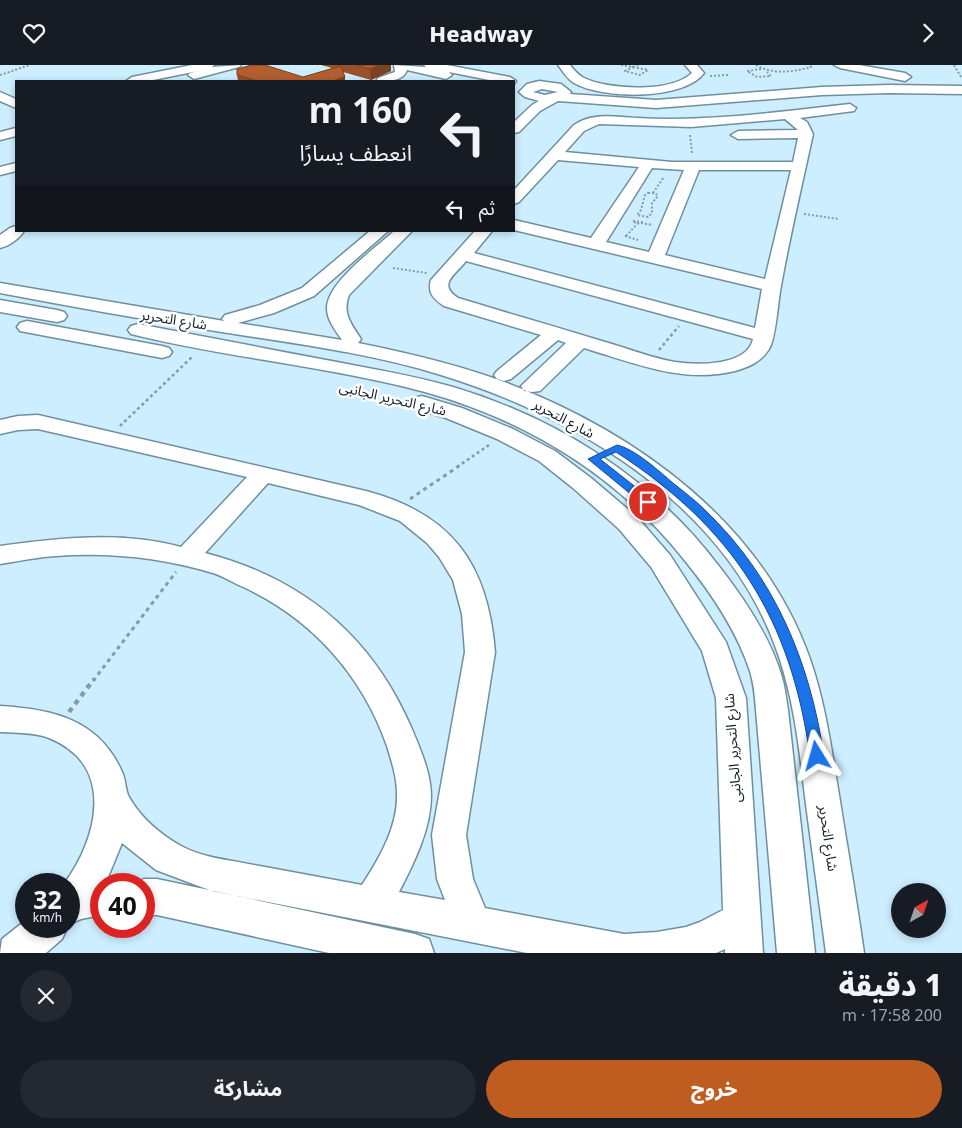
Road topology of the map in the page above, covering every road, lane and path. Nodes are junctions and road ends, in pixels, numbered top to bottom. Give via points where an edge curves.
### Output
1 (30, 65) edge
2 (430, 65) edge
3 (578, 65) edge
4 (621, 65) edge
5 (638, 65) edge
6 (756, 65) edge
7 (808, 65) edge
8 (840, 65) edge
9 (954, 65) edge
10 (565, 66) edge
11 (692, 66) edge
12 (633, 67) junction
13 (706, 67) dead end
14 (239, 68) edge
15 (761, 69) junction
16 (766, 71) junction
17 (214, 72) edge
18 (405, 73) edge
19 (488, 74) edge
20 (0, 75) edge
21 (448, 75) junction
22 (962, 79) edge
23 (141, 80) edge
24 (176, 80) edge
25 (385, 80) edge
26 (507, 80) edge
27 (515, 82) edge
28 (687, 83) junction
29 (539, 85) junction
30 (704, 85) dead end
31 (962, 88) edge
32 (557, 94) junction
33 (521, 95) edge
34 (0, 96) edge
35 (15, 104) edge
36 (850, 108) dead end
37 (787, 115) junction
38 (15, 121) edge
39 (0, 126) edge
40 (515, 128) edge
41 (578, 128) junction
42 (15, 132) edge
43 (690, 134) junction
44 (806, 135) junction
45 (0, 137) edge
46 (554, 155) junction
47 (648, 164) junction
48 (693, 166) junction
49 (799, 166) junction
50 (15, 167) edge
51 (0, 171) edge
52 (665, 177) dead end
53 (653, 193) junction
54 (515, 198) edge
55 (788, 212) junction
56 (641, 217) junction
57 (839, 219) dead end
58 (515, 225) edge
59 (9, 226) edge
60 (483, 232) edge
61 (378, 233) edge
62 (400, 234) edge
63 (626, 236) dead end
64 (0, 243) edge
65 (596, 244) junction
66 (463, 255) junction
67 (655, 258) junction
68 (393, 268) dead end
69 (443, 275) junction
70 (0, 279) edge
71 (772, 286) junction
72 (0, 288) edge
73 (293, 300) junction
74 (0, 307) edge
75 (323, 308) junction
76 (150, 311) junction
77 (688, 315) junction
78 (232, 319) junction
79 (0, 322) edge
80 (91, 330) junction
81 (554, 333) junction
82 (763, 336) junction
83 (351, 339) junction
84 (580, 341) junction
85 (410, 355) junction
86 (192, 357) junction
87 (649, 362) junction
88 (504, 375) junction
89 (368, 382) junction
90 (532, 386) junction
91 (0, 427) edge
92 (505, 434) junction
93 (108, 438) junction
94 (617, 448) junction
95 (593, 459) junction
96 (263, 474) junction
97 (703, 491) dead end
98 (397, 508) junction
99 (0, 555) edge
100 (188, 555) junction
101 (734, 608) junction
102 (693, 611) junction
103 (0, 719) edge
104 (58, 726) junction
105 (414, 793) junction
106 (454, 795) junction
107 (113, 802) junction
108 (80, 896) edge
109 (155, 898) edge
110 (372, 903) junction
111 (472, 923) junction
112 (743, 937) edge
113 (35, 938) edge
114 (349, 947) edge
115 (683, 951) edge
116 (16, 953) edge
117 (415, 953) edge
118 (796, 953) edge
119 (845, 953) edge

1 - 20 path
2 - 19 street
3 - 10 street
4 - 12 path
5 - 12 path
6 - 15 path
7 - 16 path via 811,67
8 - 22 street via 896,76
9 - 22 path
10 - 28 street via 581,82 609,88 653,90
11 - 13 street
11 - 28 street via 698,73
12 - 12 path via 625,71 640,75 648,71
14 - 17 street
15 - 16 path
15 - 16 path via 747,71 754,76 771,76
17 - 23 street
17 - 24 street
18 - 21 street
18 - 21 street
18 - 25 street
19 - 21 street
19 - 26 street
27 - 29 street
28 - 30 street
29 - 32 street
29 - 33 street via 526,89
31 - 32 street via 822,91 656,104
32 - 33 street
32 - 40 street
34 - 35 street
36 - 37 street
37 - 41 street via 707,122 598,121
37 - 44 street via 802,125
38 - 39 street
41 - 43 street
41 - 46 street
42 - 45 street
43 - 44 street
43 - 48 path
44 - 49 street
46 - 47 street
46 - 54 street
47 - 48 street
47 - 65 street
48 - 49 street
48 - 67 street
49 - 55 street
50 - 51 street
52 - 53 path
53 - 56 path via 645,195 637,215
53 - 56 path via 658,196 652,203 652,213
55 - 57 path
55 - 71 street
56 - 63 path via 638,220 642,222 637,223
58 - 65 street
59 - 64 street
60 - 66 street
61 - 62 street
61 - 73 street via 320,283
62 - 75 street
65 - 67 street
66 - 69 street
66 - 77 street
67 - 71 street
68 - 69 path
69 - 81 street via 438,287 441,295 451,302
70 - 76 street
71 - 82 street
72 - 76 street, شارع التحرير
73 - 75 street via 298,304
73 - 78 street
74 - 80 street, شارع التحرير
75 - 83 street
76 - 78 street
76 - 85 street, شارع التحرير via 298,339
77 - 82 street
77 - 87 path
78 - 83 street
79 - 80 street, شارع التحرير الجانبى
80 - 86 street, شارع التحرير الجانبى
80 - 89 street, شارع التحرير
81 - 84 street
81 - 88 street
82 - 87 street via 761,347 753,356 718,369 687,369
83 - 85 street
84 - 87 street
84 - 90 street
85 - 88 street via 459,362
85 - 94 street, شارع التحرير via 551,409
86 - 89 street, شارع التحرير الجانبى
86 - 93 path
88 - 90 street
89 - 92 street, شارع التحرير الجانبى
89 - 95 street, شارع التحرير via 446,392 493,407 563,440
90 - 97 street via 614,426
91 - 93 street via 38,422
92 - 98 path
92 - 102 street, شارع التحرير الجانبى via 546,456 628,523 661,561
93 - 96 street
94 - 95 street
94 - 119 street, شارع التحرير via 674,488 726,539 769,600 786,636 801,674 811,716
95 - 101 street, شارع التحرير via 624,481 667,520
96 - 98 street
96 - 100 street
98 - 106 street via 443,544 460,567 472,593 479,621 480,652
99 - 100 street via 77,546 134,547
100 - 104 path
100 - 105 street via 234,570 277,590 316,617 350,650 379,690 401,738
101 - 102 street
101 - 118 street, شارع التحرير via 766,672
102 - 112 street, شارع التحرير الجانبى via 716,649 731,698
103 - 104 street
104 - 107 street via 76,735 102,763 110,781
105 - 106 street
105 - 110 street via 409,829 396,866
106 - 111 street via 449,835 455,879
107 - 108 street via 109,835
107 - 110 street via 135,833 169,858 212,873
109 - 114 street
110 - 111 street
111 - 115 street via 624,953
112 - 115 street via 714,937
113 - 116 street
114 - 117 street

